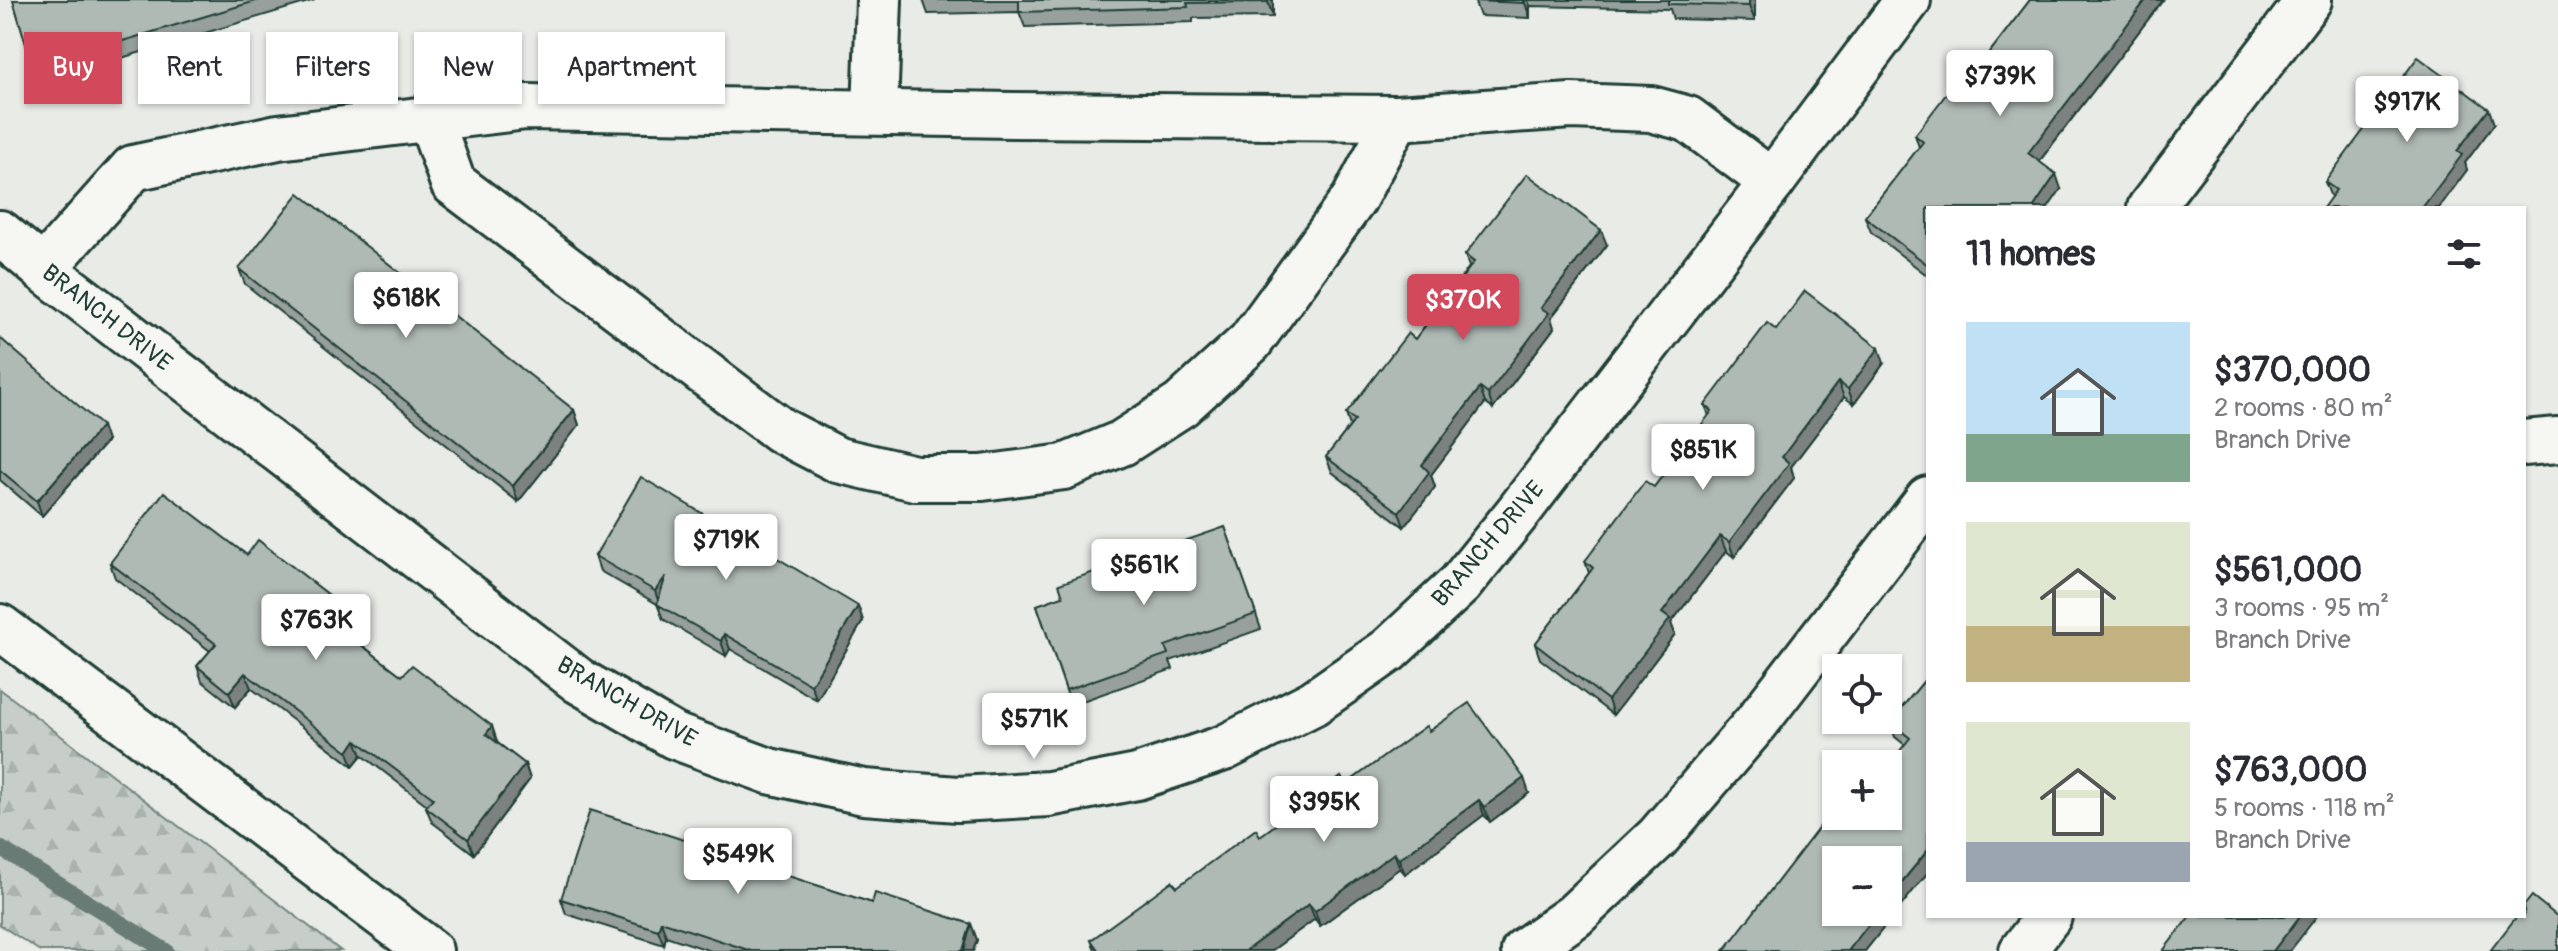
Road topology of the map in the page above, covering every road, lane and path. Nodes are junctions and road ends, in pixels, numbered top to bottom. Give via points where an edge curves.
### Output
1 (879, 0) edge
2 (1908, 0) edge
3 (2309, 0) edge
4 (875, 112) junction
5 (430, 118) junction
6 (1397, 118) junction
7 (1772, 182) junction
8 (2152, 206) edge
9 (0, 233) edge
10 (43, 269) junction
11 (2558, 440) edge
12 (2526, 443) edge
13 (1926, 502) edge
14 (0, 627) edge
15 (2047, 918) edge
16 (430, 951) edge
17 (1524, 951) edge
18 (2022, 951) edge

1 - 4 street
2 - 7 street, BRANCH DRIVE
3 - 8 street
4 - 5 street via 526,107
4 - 6 street
5 - 6 street via 453,183 780,430 838,460 915,478 982,478 1064,467 1122,443 1181,405 1250,342 1354,199
5 - 10 street via 278,137 133,168
6 - 7 street via 1571,106 1651,109 1688,119
7 - 10 street, BRANCH DRIVE via 1460,584 1389,650 1313,703 1209,753 1137,777 1049,794 958,799 864,792 769,771 674,736 567,672
9 - 10 street, BRANCH DRIVE
11 - 12 street
13 - 17 street via 1756,723 1658,837 1574,916
14 - 16 street
15 - 18 street

